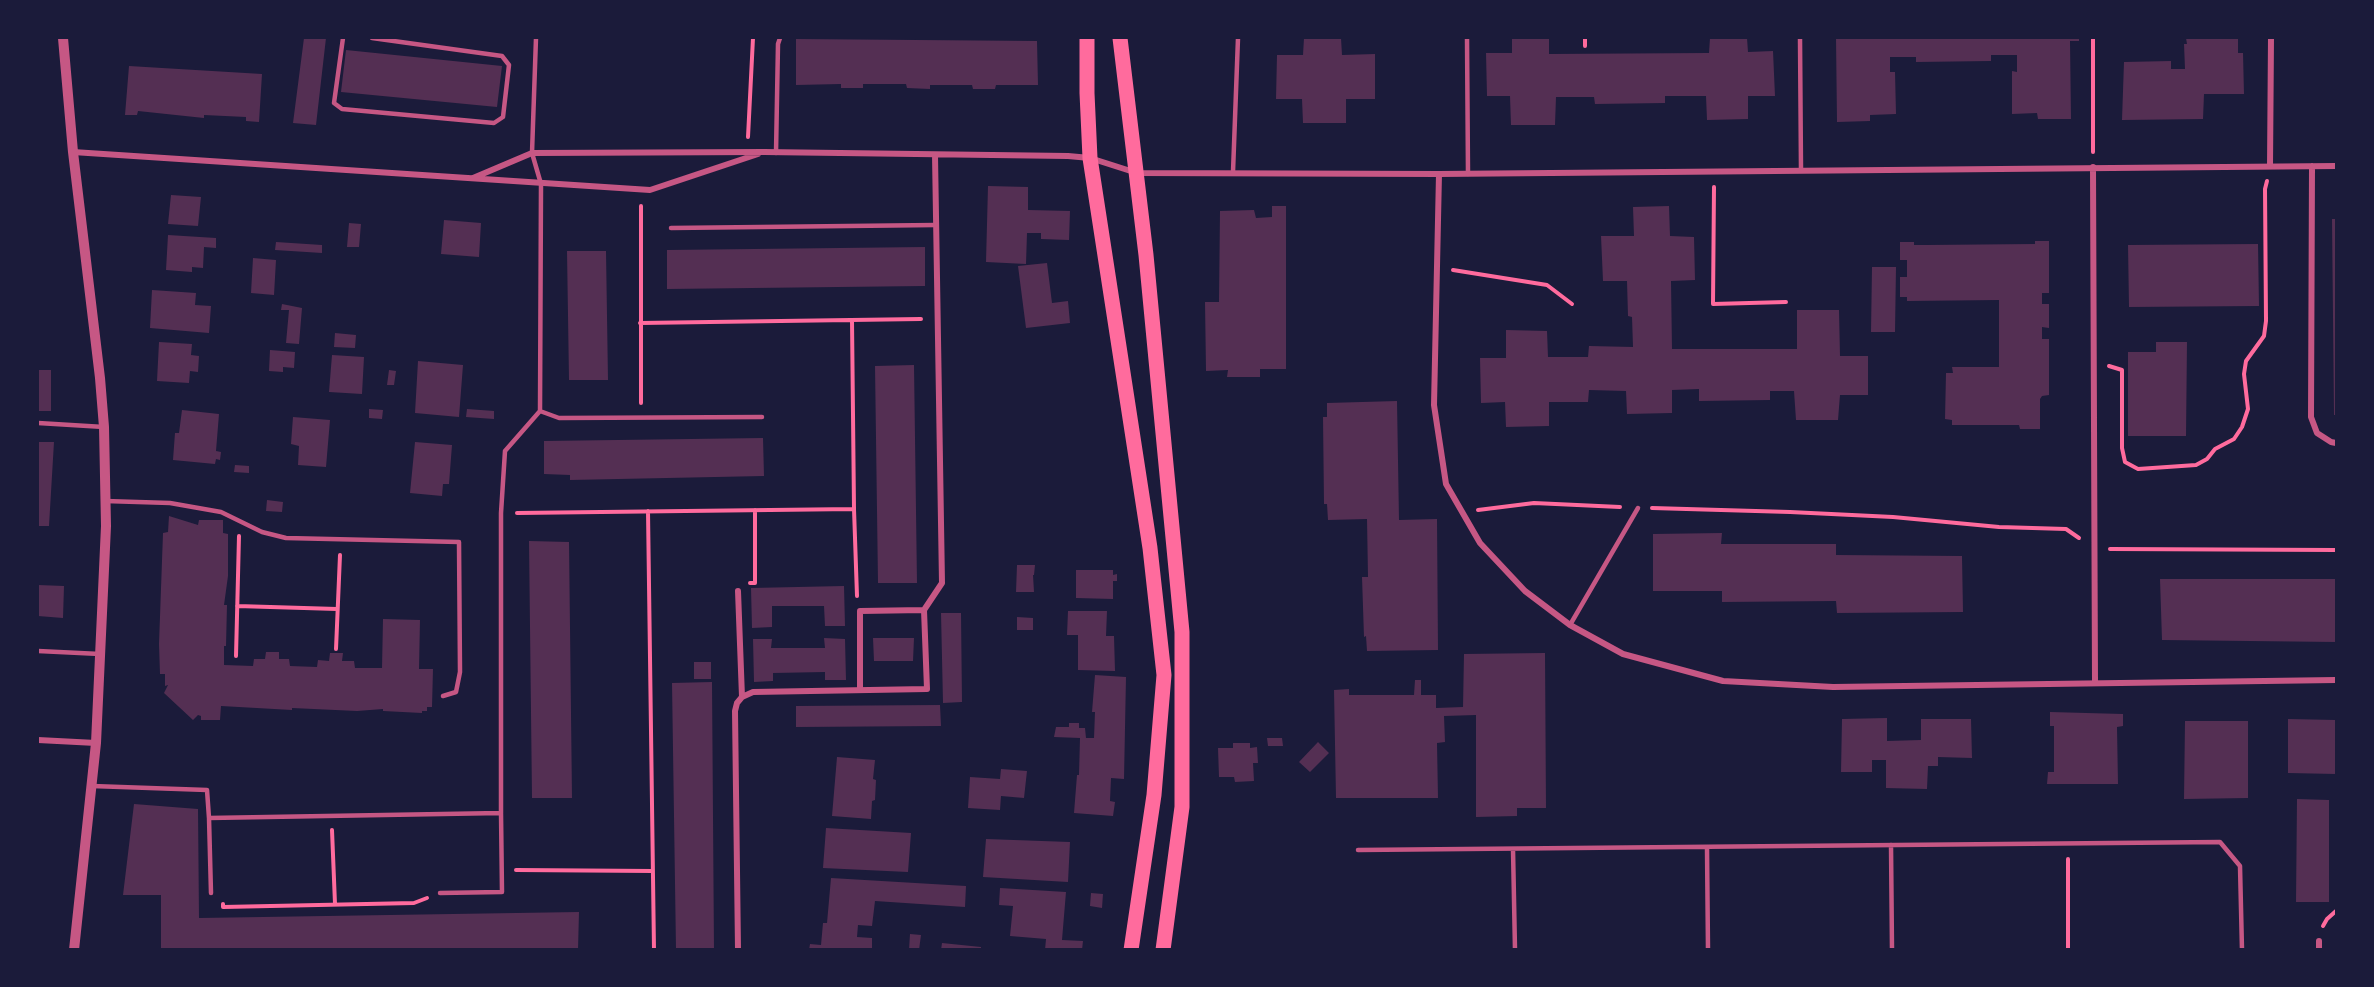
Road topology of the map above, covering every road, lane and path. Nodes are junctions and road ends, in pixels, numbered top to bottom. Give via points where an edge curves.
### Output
1 (63, 38) edge
2 (343, 38) edge
3 (372, 38) edge
4 (380, 38) edge
5 (536, 38) edge
6 (753, 38) edge
7 (780, 38) edge
8 (1087, 38) edge
9 (1120, 38) edge
10 (1238, 38) edge
11 (1467, 38) edge
12 (1585, 38) edge
13 (1800, 38) edge
14 (2093, 38) edge
15 (2271, 38) edge
16 (1585, 46) dead end
17 (73, 152) junction
18 (764, 152) junction
19 (532, 153) junction
20 (748, 153) junction
21 (776, 153) junction
22 (935, 154) junction
23 (1090, 158) junction
24 (2270, 166) junction
25 (2312, 166) junction
26 (2337, 166) edge
27 (2093, 167) junction
28 (1801, 170) junction
29 (1714, 171) junction
30 (1233, 172) junction
31 (1137, 173) junction
32 (1439, 174) junction
33 (1468, 174) junction
34 (473, 178) junction
35 (541, 184) junction
36 (641, 190) junction
37 (936, 225) junction
38 (671, 228) dead end
39 (1437, 267) junction
40 (1786, 302) dead end
41 (1572, 304) dead end
42 (938, 319) junction
43 (852, 321) junction
44 (640, 323) junction
45 (2094, 363) junction
46 (540, 411) junction
47 (641, 417) junction
48 (762, 417) dead end
49 (38, 423) edge
50 (104, 427) junction
51 (2337, 443) edge
52 (105, 501) junction
53 (1638, 508) junction
54 (854, 509) junction
55 (755, 510) junction
56 (648, 511) junction
57 (501, 513) junction
58 (1463, 513) junction
59 (239, 520) junction
60 (340, 539) junction
61 (2094, 549) junction
62 (2337, 550) edge
63 (738, 591) joint
64 (237, 606) junction
65 (338, 609) junction
66 (924, 610) junction
67 (860, 611) junction
68 (1570, 625) junction
69 (336, 649) dead end
70 (38, 651) edge
71 (100, 654) junction
72 (236, 656) dead end
73 (2337, 680) edge
74 (2095, 683) junction
75 (860, 690) junction
76 (443, 696) dead end
77 (742, 697) junction
78 (38, 740) edge
79 (96, 742) junction
80 (92, 786) junction
81 (501, 813) junction
82 (332, 816) junction
83 (209, 818) junction
84 (2068, 843) junction
85 (1891, 845) junction
86 (1707, 848) junction
87 (1513, 849) junction
88 (1358, 850) dead end
89 (501, 869) junction
90 (653, 871) junction
91 (211, 893) dead end
92 (440, 894) joint
93 (222, 897) dead end
94 (335, 904) junction
95 (2319, 941) dead end
96 (74, 950) edge
97 (654, 950) edge
98 (738, 950) edge
99 (1131, 950) edge
100 (1163, 950) edge
101 (1515, 950) edge
102 (1708, 950) edge
103 (1892, 950) edge
104 (2068, 950) edge
105 (2242, 950) edge
106 (2319, 950) edge

1 - 17 street
2 - 4 lane via 334,103 342,109 494,123 503,117 509,65 502,57
3 - 4 lane
5 - 19 lane
6 - 20 path
7 - 21 lane
8 - 23 main road
9 - 31 main road
10 - 30 lane
11 - 33 lane
12 - 16 path
13 - 28 lane
14 - 27 path
15 - 24 street
17 - 34 street
17 - 50 street
18 - 20 street
18 - 21 street
18 - 36 street
19 - 20 street
19 - 34 street
19 - 35 lane
21 - 22 street
22 - 23 street
22 - 37 street
23 - 31 street
23 - 99 main road via 1150,548 1164,675 1154,795
24 - 25 street
24 - 27 street
24 - 45 path via 2265,189 2266,321 2264,336 2246,361 2248,409 2234,439 2196,465 2138,469 2125,462 2122,370
25 - 26 street
25 - 51 street via 2311,417 2317,433
27 - 28 street
27 - 45 street
28 - 29 street
29 - 33 street
29 - 40 path via 1713,304
30 - 31 street
30 - 32 street
31 - 100 main road via 1182,632 1182,807
32 - 33 street
32 - 39 street
34 - 35 street
35 - 36 street
35 - 46 lane
36 - 44 path
37 - 38 lane
37 - 42 street
39 - 41 path via 1547,285
39 - 58 street via 1434,405 1446,484
42 - 43 path
42 - 66 street via 942,583
43 - 44 path
43 - 54 path
44 - 47 path
45 - 61 street
46 - 47 lane via 559,418
46 - 57 lane via 505,451
47 - 48 lane
49 - 50 lane
50 - 52 street
52 - 59 lane via 170,503 221,512
52 - 71 street
53 - 58 path via 1534,503
53 - 61 path via 1790,512 2066,528
53 - 68 lane
54 - 55 path
54 - 67 path
55 - 56 path
55 - 63 path via 755,583 739,584
56 - 57 path
56 - 90 path
57 - 81 lane
58 - 68 street via 1480,543 1525,591
59 - 60 lane via 286,538
59 - 64 path
60 - 65 path
60 - 76 lane via 459,542 460,672 456,692
61 - 62 path
61 - 74 street
63 - 77 street
64 - 65 path
64 - 72 path
65 - 69 path
66 - 67 street
66 - 75 street via 927,689
67 - 75 street
68 - 74 street via 1623,654 1723,681 1833,687
70 - 71 lane
71 - 79 street
73 - 74 street
75 - 77 street via 753,693
77 - 98 street via 735,711
78 - 79 street
79 - 80 street
80 - 83 lane via 207,790
80 - 96 street
81 - 82 lane
81 - 89 lane
82 - 83 lane
82 - 94 path
83 - 91 lane
84 - 85 lane
84 - 104 path
84 - 105 lane via 2220,842 2240,866
85 - 86 lane
85 - 103 lane
86 - 87 lane
86 - 102 lane
87 - 88 lane
87 - 101 lane
89 - 90 path
89 - 92 lane via 502,892
90 - 97 path
92 - 94 path via 414,903
93 - 94 path via 223,907
95 - 106 street

